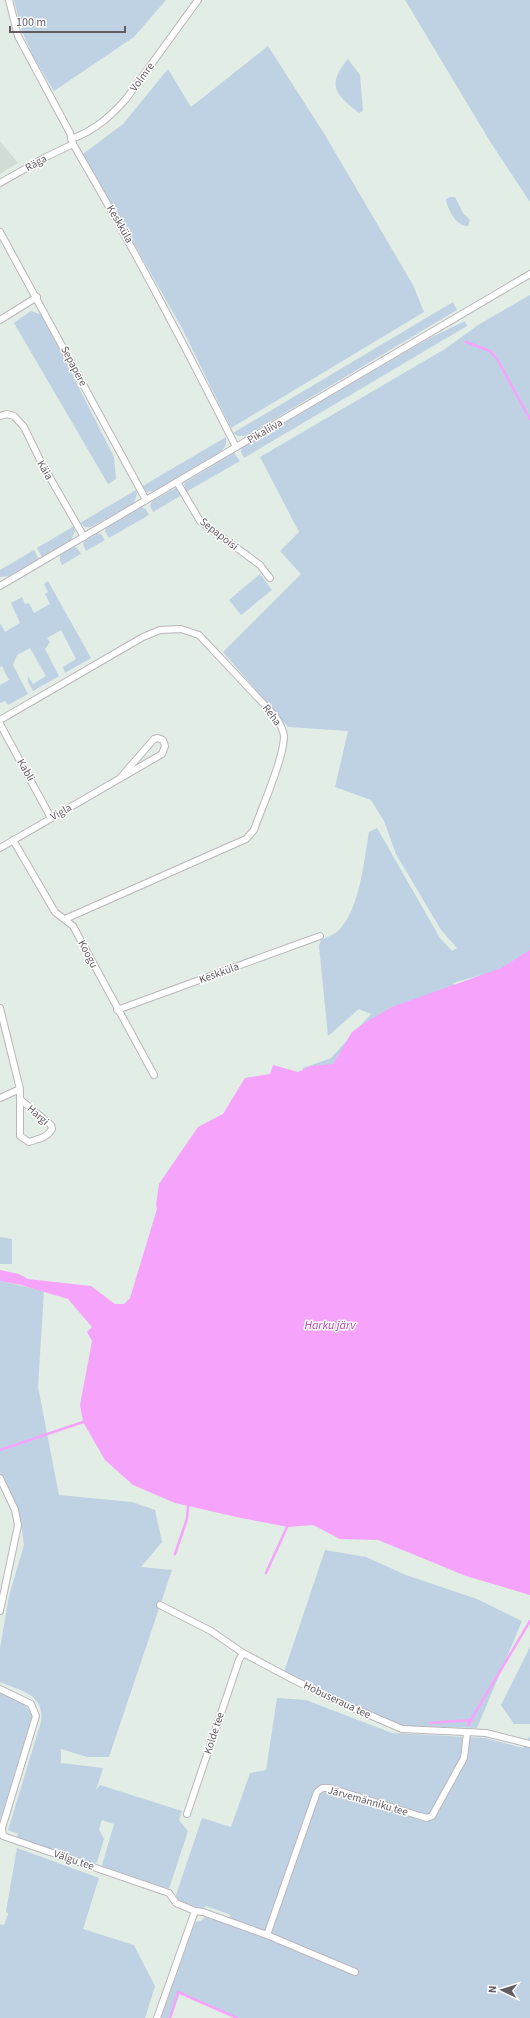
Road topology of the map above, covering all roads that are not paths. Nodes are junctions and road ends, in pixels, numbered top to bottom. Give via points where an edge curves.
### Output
1 (9, 0) edge
2 (198, 0) edge
3 (72, 142) junction
4 (0, 183) edge
5 (0, 232) edge
6 (530, 274) edge
7 (37, 297) junction
8 (0, 320) edge
9 (0, 416) edge
10 (236, 447) junction
11 (177, 482) junction
12 (146, 500) junction
13 (84, 537) junction
14 (270, 578) dead end
15 (0, 586) edge
16 (0, 720) edge
17 (0, 724) edge
18 (121, 777) junction
19 (51, 818) junction
20 (14, 840) junction
21 (0, 848) edge
22 (65, 919) junction
23 (320, 936) dead end
24 (0, 1008) edge
25 (117, 1010) junction
26 (154, 1075) dead end
27 (20, 1088) junction
28 (0, 1098) edge
29 (21, 1100) junction
30 (0, 1478) edge
31 (160, 1605) dead end
32 (0, 1610) edge
33 (243, 1653) junction
34 (0, 1689) edge
35 (467, 1733) junction
36 (530, 1744) edge
37 (187, 1814) dead end
38 (195, 1911) junction
39 (267, 1935) junction
40 (355, 1972) dead end
41 (157, 2018) edge

1 - 3 street, Keskküla via 18,36 68,129
2 - 3 street, Volmre via 126,99 98,126
3 - 4 street, Räga
3 - 10 street, Keskküla via 138,257
5 - 7 street, Sepapere
6 - 10 street, Pikaliiva
7 - 8 street
7 - 12 street, Sepapere
9 - 13 street, Käia via 14,416 24,427
10 - 11 street, Pikaliiva
11 - 12 street, Pikaliiva
11 - 14 street, Sepapoisi via 200,521 260,565
12 - 13 street, Pikaliiva
13 - 15 street, Pikaliiva
16 - 22 street, Reha via 143,637 160,630 181,629 199,635 275,716 284,735 280,756 254,830 246,839
17 - 19 street, Kabli
18 - 18 street, Vigla via 154,740 162,740 165,746 162,754
18 - 19 street, Vigla
19 - 20 street, Vigla
20 - 21 street, Vigla
20 - 22 street, Koogu via 55,912
22 - 25 street, Koogu via 73,926
23 - 25 street, Keskküla
24 - 27 street, Hargi
25 - 26 street, Koogu
27 - 28 street
27 - 29 street, Hargi
29 - 29 street, Hargi via 20,1136 29,1142 44,1138 52,1129 50,1124
30 - 32 street via 15,1510 18,1525
31 - 33 street, Hobuseraua tee via 211,1631
33 - 35 street, Hobuseraua tee via 328,1697 402,1729
33 - 37 street, Kolde tee via 238,1660
34 - 38 street, Välgu tee via 31,1704 36,1716 2,1828 3,1836 169,1893 176,1903
35 - 36 street, Hobuseraua tee via 486,1733
35 - 39 street, Järvemänniku tee via 464,1758 432,1816 427,1818 330,1788 322,1788 317,1792
38 - 39 street
38 - 41 street
39 - 40 street

